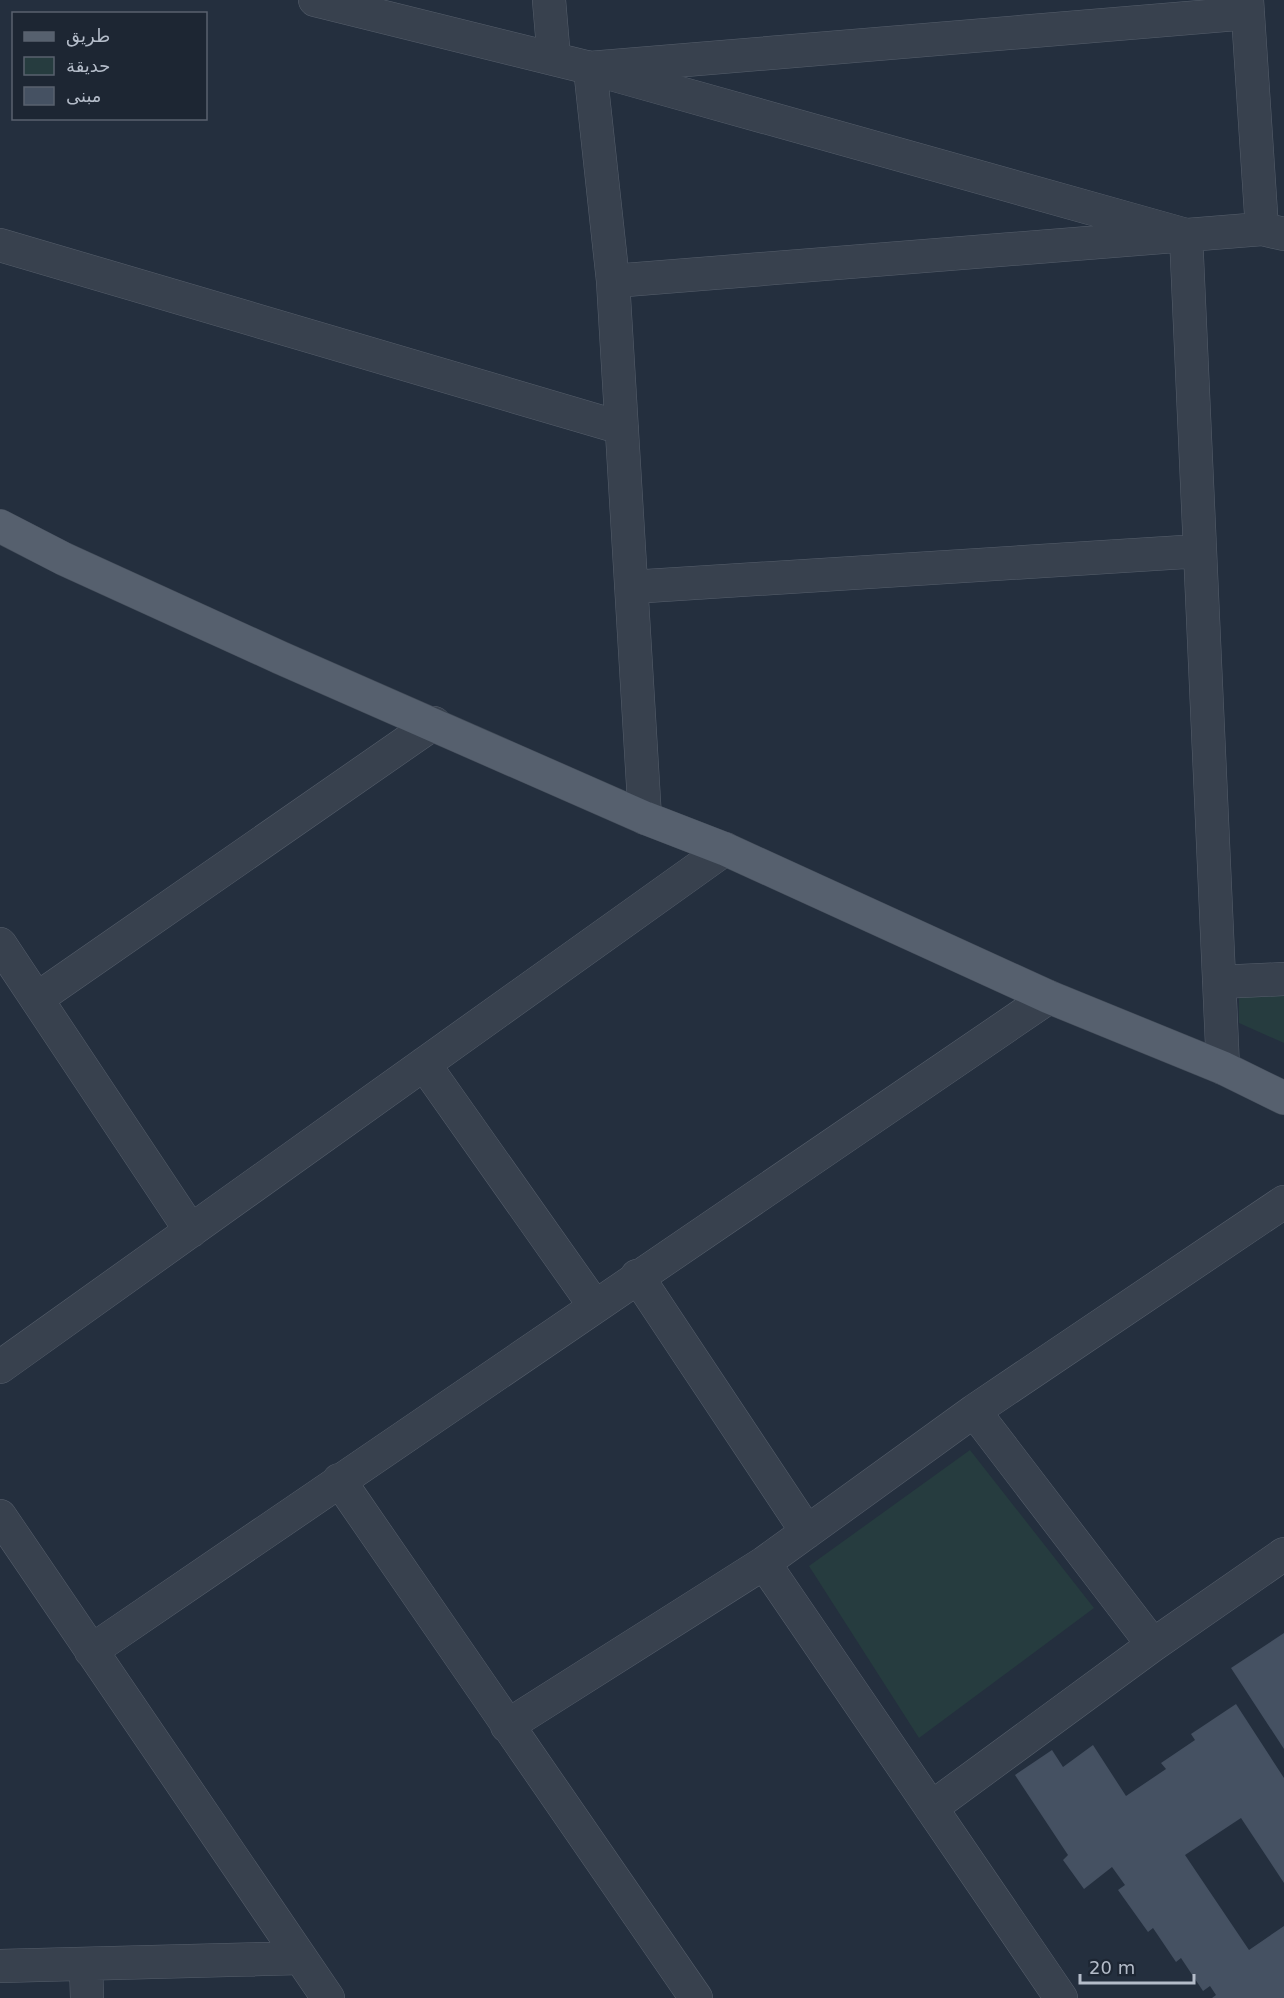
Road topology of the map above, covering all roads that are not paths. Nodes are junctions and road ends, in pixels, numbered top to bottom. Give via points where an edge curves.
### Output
1 (315, 0) edge
2 (549, 0) edge
3 (1247, 7) edge
4 (554, 59) junction
5 (590, 68) junction
6 (1273, 232) edge
7 (1186, 235) junction
8 (0, 245) edge
9 (613, 281) junction
10 (622, 428) junction
11 (0, 526) edge
12 (1200, 551) junction
13 (631, 588) junction
14 (434, 723) junction
15 (645, 818) junction
16 (725, 849) junction
17 (0, 944) edge
18 (1284, 979) edge
19 (1219, 982) junction
20 (1049, 997) junction
21 (38, 998) junction
22 (424, 1064) junction
23 (1223, 1068) junction
24 (1284, 1098) edge
25 (1284, 1202) edge
26 (191, 1231) junction
27 (638, 1276) junction
28 (594, 1305) junction
29 (0, 1367) edge
30 (974, 1411) junction
31 (339, 1480) junction
32 (0, 1516) edge
33 (807, 1532) junction
34 (1284, 1554) edge
35 (764, 1563) junction
36 (1153, 1645) junction
37 (91, 1651) junction
38 (507, 1726) junction
39 (931, 1808) junction
40 (300, 1958) junction
41 (86, 1964) junction
42 (0, 1966) edge
43 (87, 1998) edge
44 (328, 1998) edge
45 (696, 1998) edge
46 (1061, 1998) edge

1 - 4 street
2 - 4 street
3 - 5 street
3 - 6 street
4 - 5 street
5 - 7 street
5 - 9 street
6 - 7 street
7 - 9 street
7 - 12 street
8 - 10 street
9 - 10 street
10 - 13 street
11 - 14 main road via 281,658
12 - 13 street
12 - 19 street
13 - 15 street
14 - 15 main road
14 - 21 street
15 - 16 main road
16 - 20 main road
16 - 22 street
17 - 21 street
18 - 19 street
19 - 23 street
20 - 23 main road
20 - 27 street
21 - 26 street
22 - 26 street
22 - 28 street
23 - 24 main road
25 - 30 street
26 - 29 street
27 - 28 street
27 - 33 street
28 - 31 street
30 - 33 street
30 - 36 street
31 - 37 street
31 - 38 street
32 - 37 street
33 - 35 street
34 - 36 street
35 - 38 street
35 - 39 street
36 - 39 street
37 - 40 street
38 - 45 street
39 - 46 street
40 - 41 street
40 - 44 street
41 - 42 street
41 - 43 street

